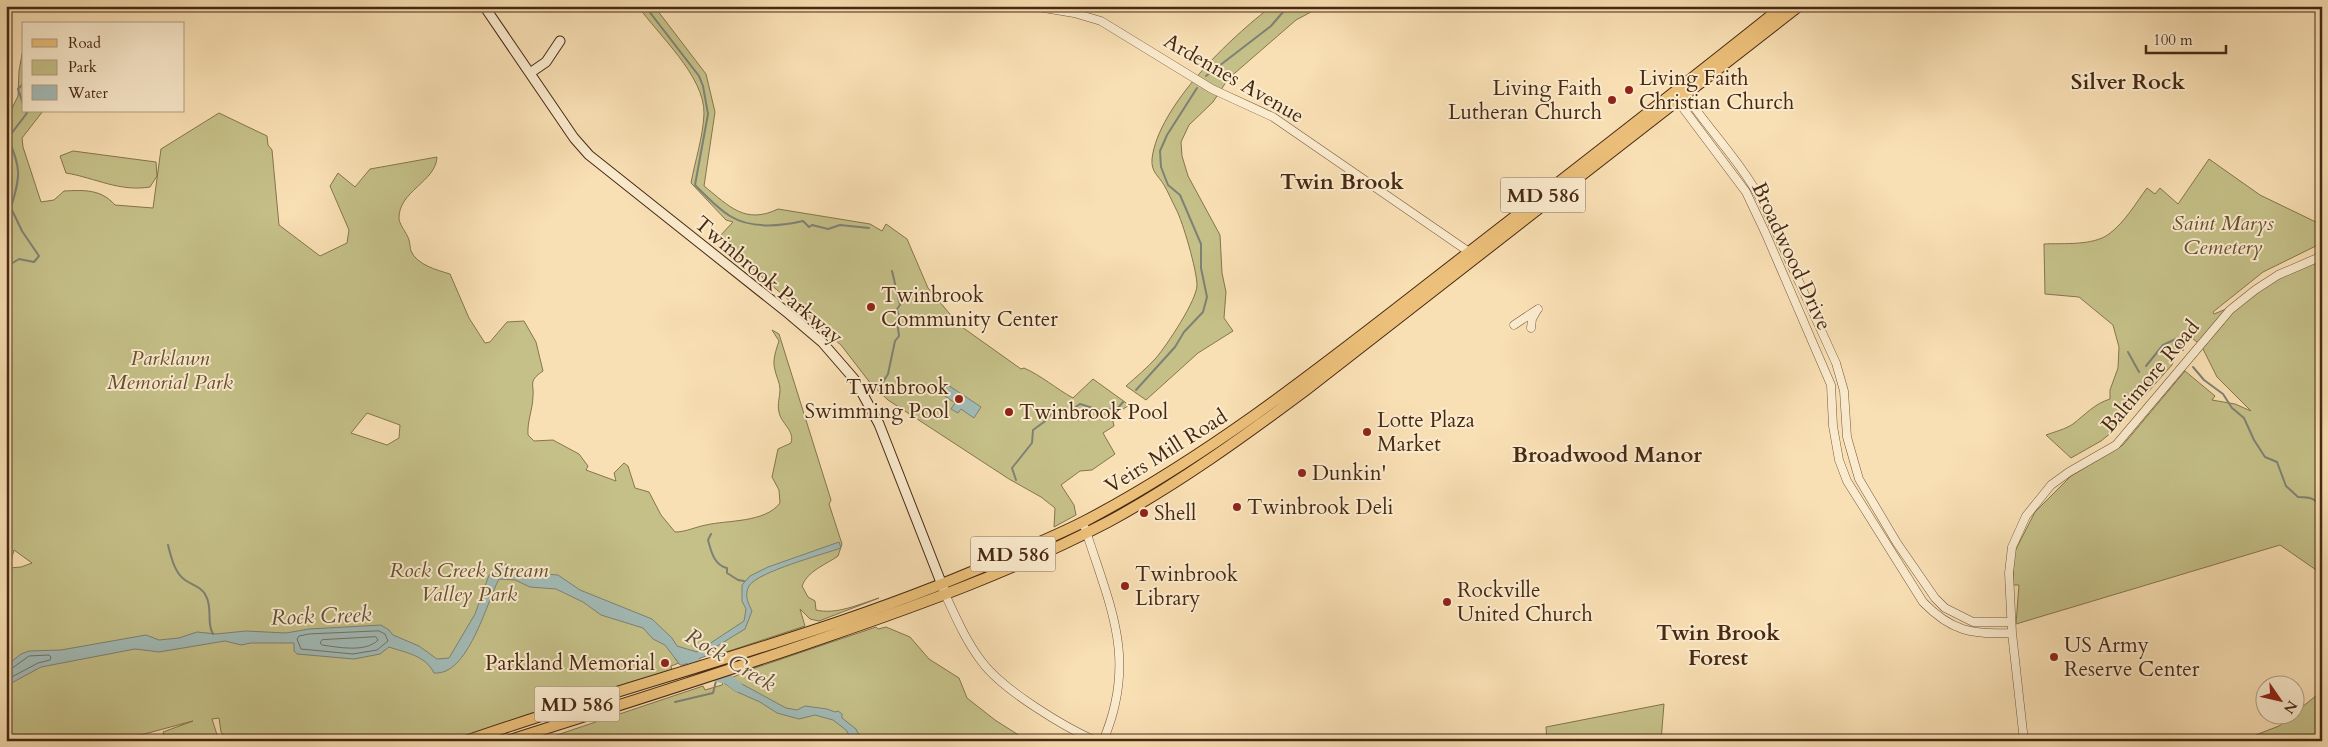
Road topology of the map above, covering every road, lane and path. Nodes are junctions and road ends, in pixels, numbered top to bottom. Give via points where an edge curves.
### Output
1 (484, 6) edge
2 (917, 6) edge
3 (1783, 6) edge
4 (1799, 6) edge
5 (560, 41) dead end
6 (558, 53) dead end
7 (532, 76) junction
8 (1680, 96) junction
9 (1472, 255) junction
10 (2322, 256) edge
11 (1514, 325) dead end
12 (1531, 328) dead end
13 (1085, 527) junction
14 (944, 590) junction
15 (2011, 622) junction
16 (2012, 633) junction
17 (466, 741) edge
18 (507, 741) edge
19 (1096, 741) edge
20 (1103, 741) edge
21 (2024, 741) edge

1 - 7 main road, Twinbrook Parkway
2 - 9 street, Ardennes Avenue via 1038,7 1100,21 1212,89 1273,117
3 - 8 main road, Veirs Mill Road / MD 586
4 - 8 main road, Veirs Mill Road / MD 586
5 - 7 main road
6 - 7 main road via 550,66
7 - 14 main road, Twinbrook Parkway via 589,155 796,320 822,342 855,380 879,424
8 - 9 main road, Veirs Mill Road / MD 586
8 - 15 street, Broadwood Drive via 1751,181 1764,205 1836,364 1844,390 1847,437 1859,479 1897,543 1945,608 1973,622
8 - 16 street, Broadwood Drive via 1746,192 1769,241 1831,385 1839,460 1851,488 1923,602 1942,621 1974,633
9 - 13 main road, Veirs Mill Road / MD 586 via 1304,386
10 - 15 street, Baltimore Road via 2278,275 2236,305 2218,322 2116,445 2069,472 2040,497 2026,516 2012,547
11 - 12 street via 1538,309
13 - 14 main road, Veirs Mill Road / MD 586 via 1056,548
13 - 20 street via 1118,635 1121,672 1116,705
14 - 17 main road, Veirs Mill Road / MD 586
14 - 18 main road, Veirs Mill Road / MD 586 via 887,616 701,680
14 - 19 street, Twinbrook Parkway via 961,630 983,664 1028,701
15 - 16 street, Baltimore Road
16 - 21 street, Baltimore Road

